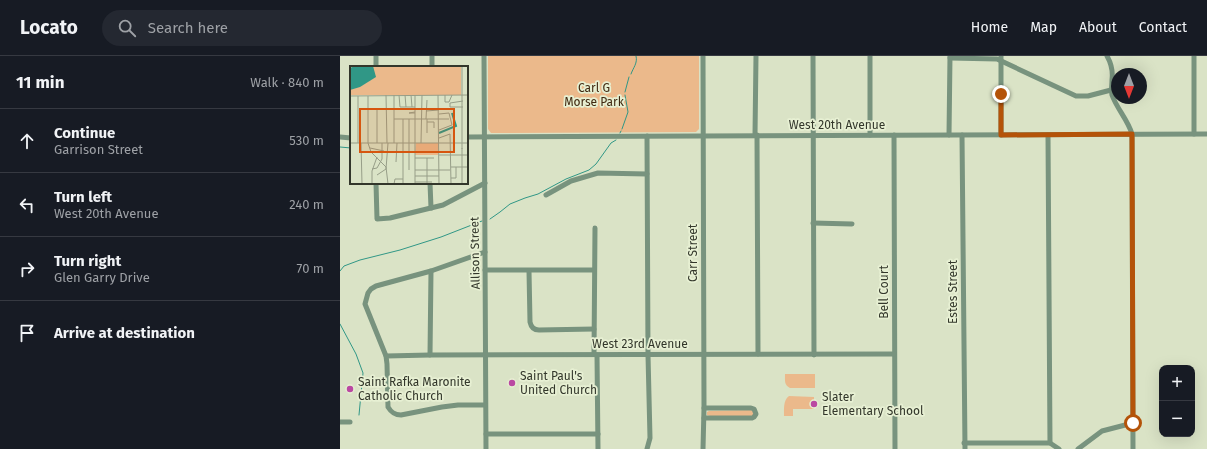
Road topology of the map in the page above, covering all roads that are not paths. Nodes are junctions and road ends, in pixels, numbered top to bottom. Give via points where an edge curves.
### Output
1 (484, 56) edge
2 (703, 56) edge
3 (756, 56) edge
4 (813, 56) edge
5 (870, 56) edge
6 (1107, 56) edge
7 (1194, 56) edge
8 (950, 57) edge
9 (1000, 58) edge
10 (1112, 68) edge
11 (1111, 90) edge
12 (1116, 104) edge
13 (1132, 134) junction
14 (1194, 134) junction
15 (1207, 134) edge
16 (813, 135) junction
17 (870, 135) junction
18 (894, 135) junction
19 (949, 135) junction
20 (962, 135) junction
21 (1001, 135) junction
22 (1048, 135) junction
23 (647, 136) junction
24 (703, 136) junction
25 (756, 136) junction
26 (340, 137) edge
27 (468, 137) edge
28 (484, 137) junction
29 (350, 138) edge
30 (647, 174) junction
31 (485, 183) junction
32 (376, 184) edge
33 (430, 184) edge
34 (546, 194) dead end
35 (431, 208) junction
36 (813, 223) junction
37 (852, 224) dead end
38 (595, 228) dead end
39 (485, 252) junction
40 (485, 270) junction
41 (594, 270) junction
42 (431, 271) junction
43 (529, 271) junction
44 (594, 329) junction
45 (704, 354) junction
46 (758, 354) junction
47 (894, 354) junction
48 (430, 355) junction
49 (486, 355) junction
50 (595, 355) junction
51 (648, 355) junction
52 (814, 355) junction
53 (386, 356) junction
54 (485, 405) junction
55 (704, 408) junction
56 (704, 418) junction
57 (340, 422) edge
58 (350, 422) dead end
59 (1133, 423) junction
60 (486, 434) junction
61 (598, 434) junction
62 (964, 443) junction
63 (1050, 443) junction
64 (486, 449) edge
65 (598, 449) edge
66 (647, 449) edge
67 (703, 449) edge
68 (895, 449) edge
69 (965, 449) edge
70 (1059, 449) edge
71 (1078, 449) edge
72 (1133, 449) edge

1 - 28 street, Allison Street
2 - 24 street, Carr Street
3 - 25 street
4 - 16 street
5 - 17 street
6 - 10 street
7 - 14 street
8 - 9 street
8 - 19 street
9 - 11 street via 1076,96 1088,96
9 - 21 street
12 - 13 street
13 - 14 street, West 20th Avenue
13 - 22 street, West 20th Avenue
13 - 59 street
14 - 15 street, West 20th Avenue
16 - 17 street, West 20th Avenue
16 - 25 street, West 20th Avenue
16 - 36 street
17 - 18 street, West 20th Avenue
18 - 19 street, West 20th Avenue
18 - 47 street, Bell Court
19 - 20 street, West 20th Avenue
20 - 21 street, West 20th Avenue
20 - 62 street, Estes Street
21 - 22 street, West 20th Avenue
22 - 63 street
23 - 24 street, West 20th Avenue
23 - 28 street, West 20th Avenue
23 - 30 street
24 - 25 street, West 20th Avenue
24 - 45 street, Carr Street
25 - 46 street
26 - 29 street
27 - 28 street, West 20th Avenue
28 - 31 street, Allison Street
30 - 34 street via 598,173 571,181
30 - 51 street
31 - 35 street via 443,205
31 - 39 street, Allison Street
32 - 35 street via 377,219
33 - 35 street
36 - 37 street
36 - 52 street
38 - 41 street
39 - 40 street, Allison Street
39 - 42 street
40 - 43 street
40 - 49 street, Allison Street
41 - 43 street
41 - 44 street
42 - 48 street
42 - 53 street via 376,286 366,296 365,304
43 - 44 street via 531,326 536,330
44 - 50 street
45 - 46 street, West 23rd Avenue
45 - 51 street, West 23rd Avenue
45 - 55 street, Carr Street
46 - 52 street, West 23rd Avenue
47 - 52 street, West 23rd Avenue
47 - 68 street, Bell Court
48 - 49 street, West 23rd Avenue
48 - 53 street, West 23rd Avenue
49 - 50 street, West 23rd Avenue
49 - 54 street, Allison Street
50 - 51 street, West 23rd Avenue
50 - 61 street
51 - 66 street via 650,438
53 - 54 street via 388,407 396,415 458,405
54 - 60 street, Allison Street
55 - 56 street, Carr Street
55 - 56 street via 751,408 756,414 752,418
56 - 67 street, Carr Street
57 - 58 street
59 - 71 street via 1102,431
59 - 72 street
60 - 61 street
60 - 64 street, Allison Street
61 - 65 street
62 - 63 street
62 - 69 street, Estes Street
63 - 70 street

